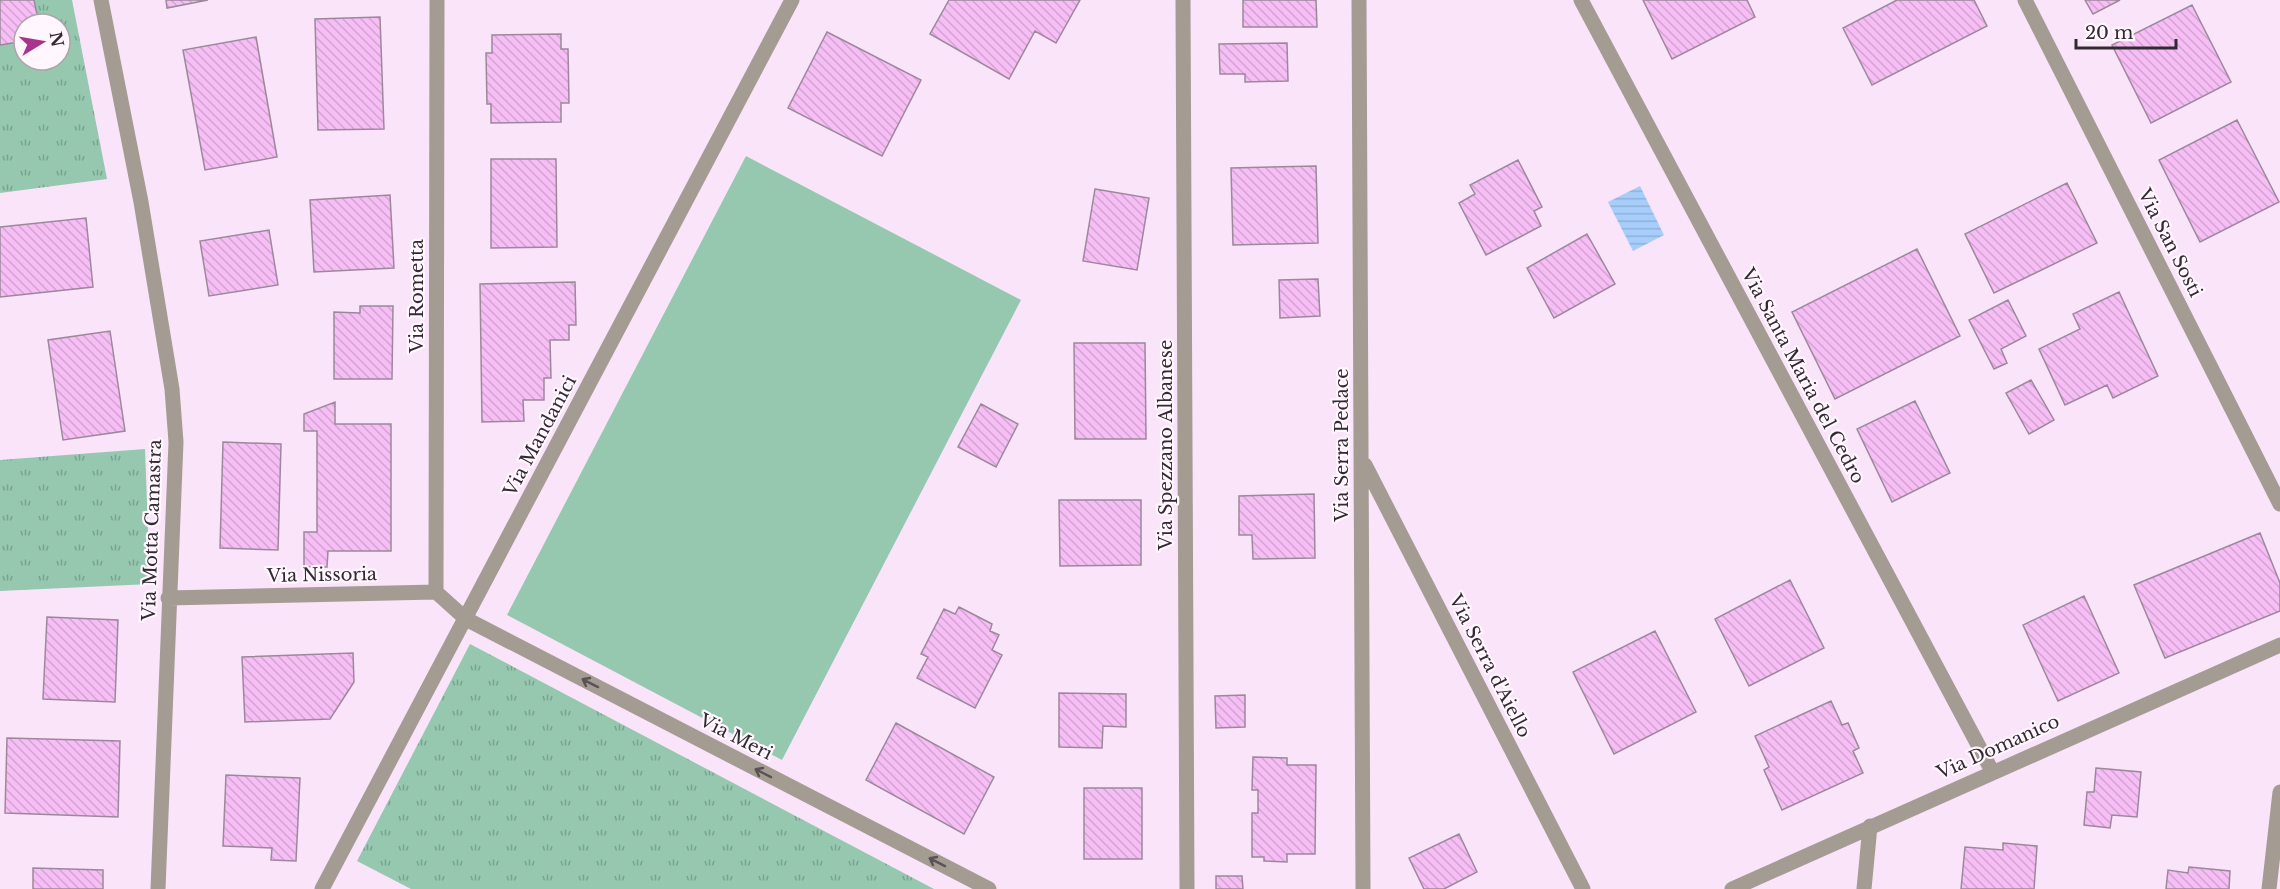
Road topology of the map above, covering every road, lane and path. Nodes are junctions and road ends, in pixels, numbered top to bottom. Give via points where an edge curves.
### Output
1 (101, 0) edge
2 (437, 0) edge
3 (792, 0) edge
4 (1183, 0) edge
5 (1359, 0) edge
6 (1581, 0) edge
7 (2025, 0) edge
8 (1362, 460) junction
9 (2280, 504) edge
10 (436, 592) junction
11 (168, 598) junction
12 (466, 619) junction
13 (2280, 645) edge
14 (1992, 771) junction
15 (2280, 792) edge
16 (1870, 826) junction
17 (158, 889) edge
18 (322, 889) edge
19 (989, 889) edge
20 (1187, 889) edge
21 (1363, 889) edge
22 (1583, 889) edge
23 (1732, 889) edge
24 (1864, 889) edge
25 (2269, 889) edge

1 - 11 street, Via Motta Camastra via 141,202 174,403 177,464
2 - 10 street, Via Rometta
3 - 12 street, Via Mandanici
4 - 20 street, Via Spezzano Albanese
5 - 8 street, Via Serra Pedace
6 - 14 street, Via Santa Maria del Cedro
7 - 9 street, Via San Sosti
8 - 21 street, Via Serra Pedace
8 - 22 street, Via Serra d'Aiello
10 - 11 street, Via Nissoria
10 - 12 street
11 - 17 street, Via Motta Camastra
12 - 18 street, Via Mandanici
19 -> 12 street, Via Meri
13 - 14 street, Via Domanico
14 - 16 street, Via Domanico
15 - 25 street
16 - 23 street, Via Domanico
16 - 24 street

